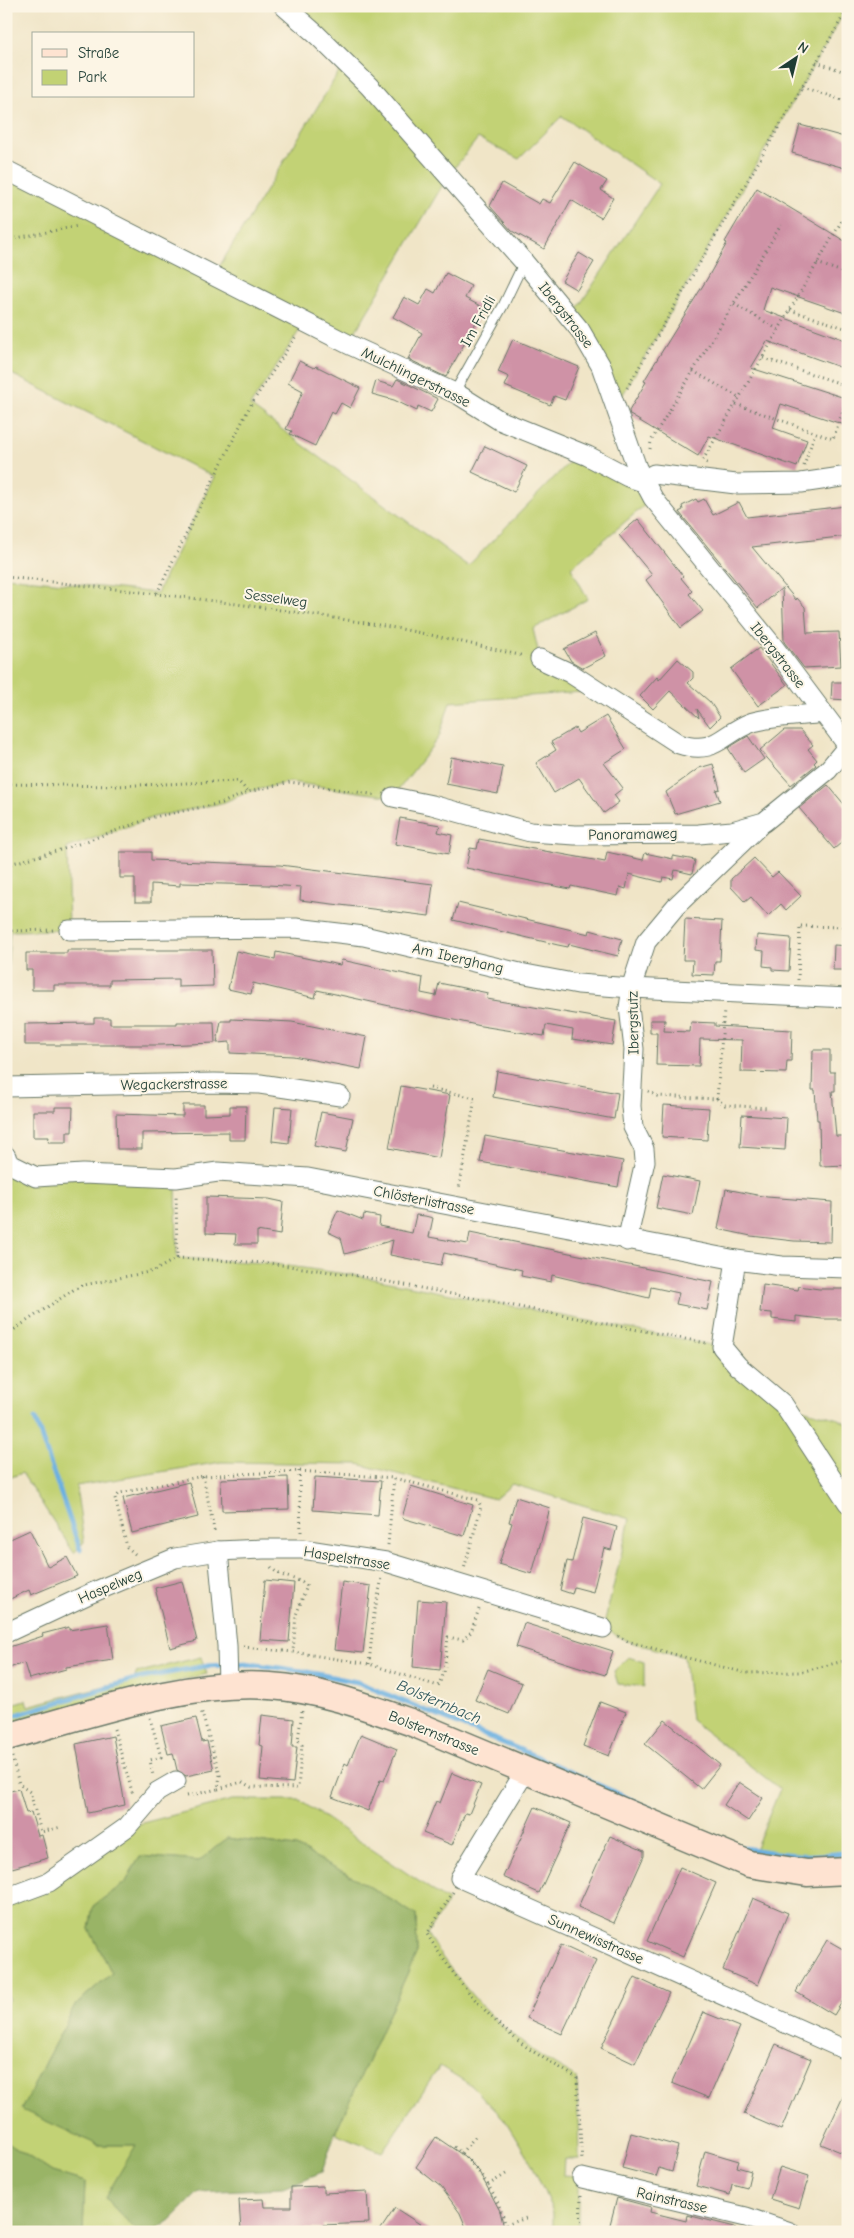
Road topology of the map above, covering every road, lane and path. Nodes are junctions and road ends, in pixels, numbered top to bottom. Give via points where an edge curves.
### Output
1 (284, 6) edge
2 (848, 8) edge
3 (816, 62) junction
4 (848, 72) edge
5 (802, 87) junction
6 (848, 102) edge
7 (6, 170) edge
8 (99, 217) junction
9 (848, 219) edge
10 (781, 225) dead end
11 (6, 240) edge
12 (524, 262) junction
13 (817, 263) junction
14 (848, 274) edge
15 (734, 304) junction
16 (790, 310) junction
17 (305, 322) junction
18 (779, 330) junction
19 (848, 330) edge
20 (763, 358) junction
21 (693, 371) junction
22 (848, 386) edge
23 (454, 393) junction
24 (848, 396) edge
25 (740, 398) junction
26 (736, 404) junction
27 (616, 408) junction
28 (815, 433) junction
29 (640, 475) junction
30 (848, 476) edge
31 (710, 481) junction
32 (802, 483) junction
33 (6, 577) edge
34 (157, 593) junction
35 (540, 659) joint
36 (848, 663) edge
37 (846, 676) dead end
38 (822, 713) junction
39 (847, 747) edge
40 (6, 784) edge
41 (248, 792) junction
42 (393, 797) joint
43 (764, 822) junction
44 (6, 865) edge
45 (848, 926) edge
46 (8, 930) edge
47 (69, 930) joint
48 (632, 988) junction
49 (6, 989) edge
50 (725, 992) junction
51 (797, 996) junction
52 (848, 998) edge
53 (632, 1082) junction
54 (6, 1088) edge
55 (430, 1088) dead end
56 (340, 1096) dead end
57 (718, 1099) junction
58 (768, 1108) dead end
59 (6, 1156) edge
60 (176, 1178) junction
61 (455, 1206) junction
62 (627, 1240) junction
63 (176, 1258) junction
64 (736, 1260) junction
65 (848, 1268) edge
66 (6, 1335) edge
67 (722, 1347) junction
68 (299, 1471) junction
69 (203, 1476) junction
70 (394, 1478) junction
71 (848, 1503) edge
72 (263, 1549) junction
73 (302, 1549) junction
74 (218, 1551) junction
75 (143, 1553) dead end
76 (386, 1562) junction
77 (460, 1585) junction
78 (485, 1593) junction
79 (603, 1628) joint
80 (6, 1633) edge
81 (292, 1652) junction
82 (848, 1660) edge
83 (228, 1664) junction
84 (369, 1664) junction
85 (195, 1690) junction
86 (304, 1691) junction
87 (145, 1700) junction
88 (109, 1708) junction
89 (6, 1737) edge
90 (526, 1770) junction
91 (176, 1781) dead end
92 (218, 1789) junction
93 (157, 1792) junction
94 (138, 1814) junction
95 (61, 1827) dead end
96 (848, 1871) edge
97 (460, 1878) junction
98 (6, 1898) edge
99 (848, 2051) edge
100 (475, 2137) dead end
101 (454, 2147) dead end
102 (461, 2153) junction
103 (582, 2156) dead end
104 (506, 2174) dead end
105 (488, 2185) junction
106 (582, 2185) joint
107 (526, 2218) dead end
108 (506, 2225) junction
109 (507, 2232) edge
110 (580, 2232) edge
111 (790, 2232) edge

1 - 12 street, Ibergstrasse via 363,80
2 - 3 path
3 - 4 path
3 - 5 path
5 - 6 path
5 - 27 path
7 - 8 street, Mulchlingerstrasse
8 - 11 path via 67,229
8 - 17 street, Mulchlingerstrasse
9 - 13 path via 844,217
10 - 15 path
12 - 23 lane, Im Fridli via 504,306
12 - 27 street, Ibergstrasse via 586,338 601,366
13 - 14 path
13 - 16 path
15 - 18 path
15 - 21 path
16 - 18 path
16 - 19 path
17 - 23 street, Mulchlingerstrasse
17 - 34 path via 250,406
18 - 20 path
20 - 22 path
20 - 25 path
21 - 25 path
21 - 29 path via 651,441 648,461
23 - 29 street, Mulchlingerstrasse via 499,420 588,456 623,475
24 - 28 path via 833,439
25 - 26 path
26 - 28 path
26 - 31 path via 703,460 710,464
27 - 29 street, Ibergstrasse
28 - 32 path via 801,475
29 - 31 street
29 - 38 street, Ibergstrasse via 666,516 773,646
30 - 32 street
31 - 32 street
33 - 34 path, Sesselweg
34 - 35 path, Sesselweg via 374,624
35 - 38 street via 570,673 679,744 694,749 708,748 755,721
36 - 37 path
38 - 39 street, Ibergstrasse
39 - 43 street, Panoramaweg via 828,770
40 - 41 path via 114,786 238,780
41 - 42 path via 290,782
41 - 44 path via 222,803 154,817 67,848
42 - 43 street, Panoramaweg via 530,832 575,835 724,832
43 - 48 street, Ibergstutz via 676,906 646,942
45 - 51 path via 800,926
46 - 47 path
46 - 49 path
47 - 48 street, Am Iberghang via 296,928 364,936 578,984
48 - 50 street, Am Iberghang
48 - 53 street, Ibergstutz via 629,1007 634,1049
50 - 51 street, Am Iberghang
50 - 57 path
51 - 52 street, Am Iberghang
53 - 57 path via 657,1096
53 - 62 street, Ibergstutz via 633,1127 644,1149 645,1161
54 - 56 street, Wegackerstrasse via 214,1082 260,1084
55 - 61 path via 475,1098
57 - 58 path via 725,1105
59 - 60 street, Chlösterlistrasse via 8,1163 36,1177 83,1174
60 - 61 street, Chlösterlistrasse via 218,1172 308,1178
60 - 63 path
61 - 62 street, Chlösterlistrasse
62 - 64 street, Chlösterlistrasse
63 - 66 path via 154,1271 79,1286
63 - 67 path via 267,1263 353,1275
64 - 65 street, Chlösterlistrasse via 782,1266
64 - 67 street
67 - 71 street via 738,1366 783,1404
68 - 69 path
68 - 70 path
68 - 73 path
69 - 74 path
69 - 75 path via 120,1493 115,1498 127,1547 133,1555
70 - 76 path
70 - 77 path via 478,1500 481,1507
72 - 73 street, Haspelstrasse
72 - 74 street, Haspelstrasse
72 - 81 path via 266,1560 278,1574 299,1580 306,1586 296,1615
73 - 76 street, Haspelstrasse
74 - 80 street, Haspelweg via 175,1558
74 - 83 street
76 - 77 street, Haspelstrasse
76 - 84 path via 374,1614
77 - 78 street, Haspelstrasse
78 - 79 street, Haspelstrasse
78 - 84 path via 471,1632 463,1640 448,1637 444,1673 438,1686
79 - 82 path via 627,1641 746,1672 800,1672
81 - 83 path
81 - 84 path
83 - 85 street, Bolsternstrasse
83 - 86 street, Bolsternstrasse via 270,1686
85 - 87 street, Bolsternstrasse
85 - 92 path via 220,1775
86 - 90 street, Bolsternstrasse via 355,1702
86 - 92 path via 298,1740 302,1745 298,1788 251,1787 242,1782
87 - 88 street, Bolsternstrasse
87 - 93 path via 160,1757 150,1760
88 - 89 street, Bolsternstrasse
88 - 94 path
89 - 95 path via 19,1784 30,1792 41,1832
90 - 96 street, Bolsternstrasse via 749,1864 807,1873
90 - 97 street
91 - 93 street
92 - 93 path via 192,1793 180,1800
93 - 94 street
94 - 98 street via 127,1827 49,1882
97 - 99 street, Sunnewisstrasse
97 - 103 path via 427,1934 443,1960 491,2016 527,2048 577,2078
100 - 102 path
101 - 102 path
102 - 105 path
104 - 105 path
105 - 108 path
106 - 110 path
106 - 111 street, Rainstrasse via 746,2217
107 - 108 path
108 - 109 path

